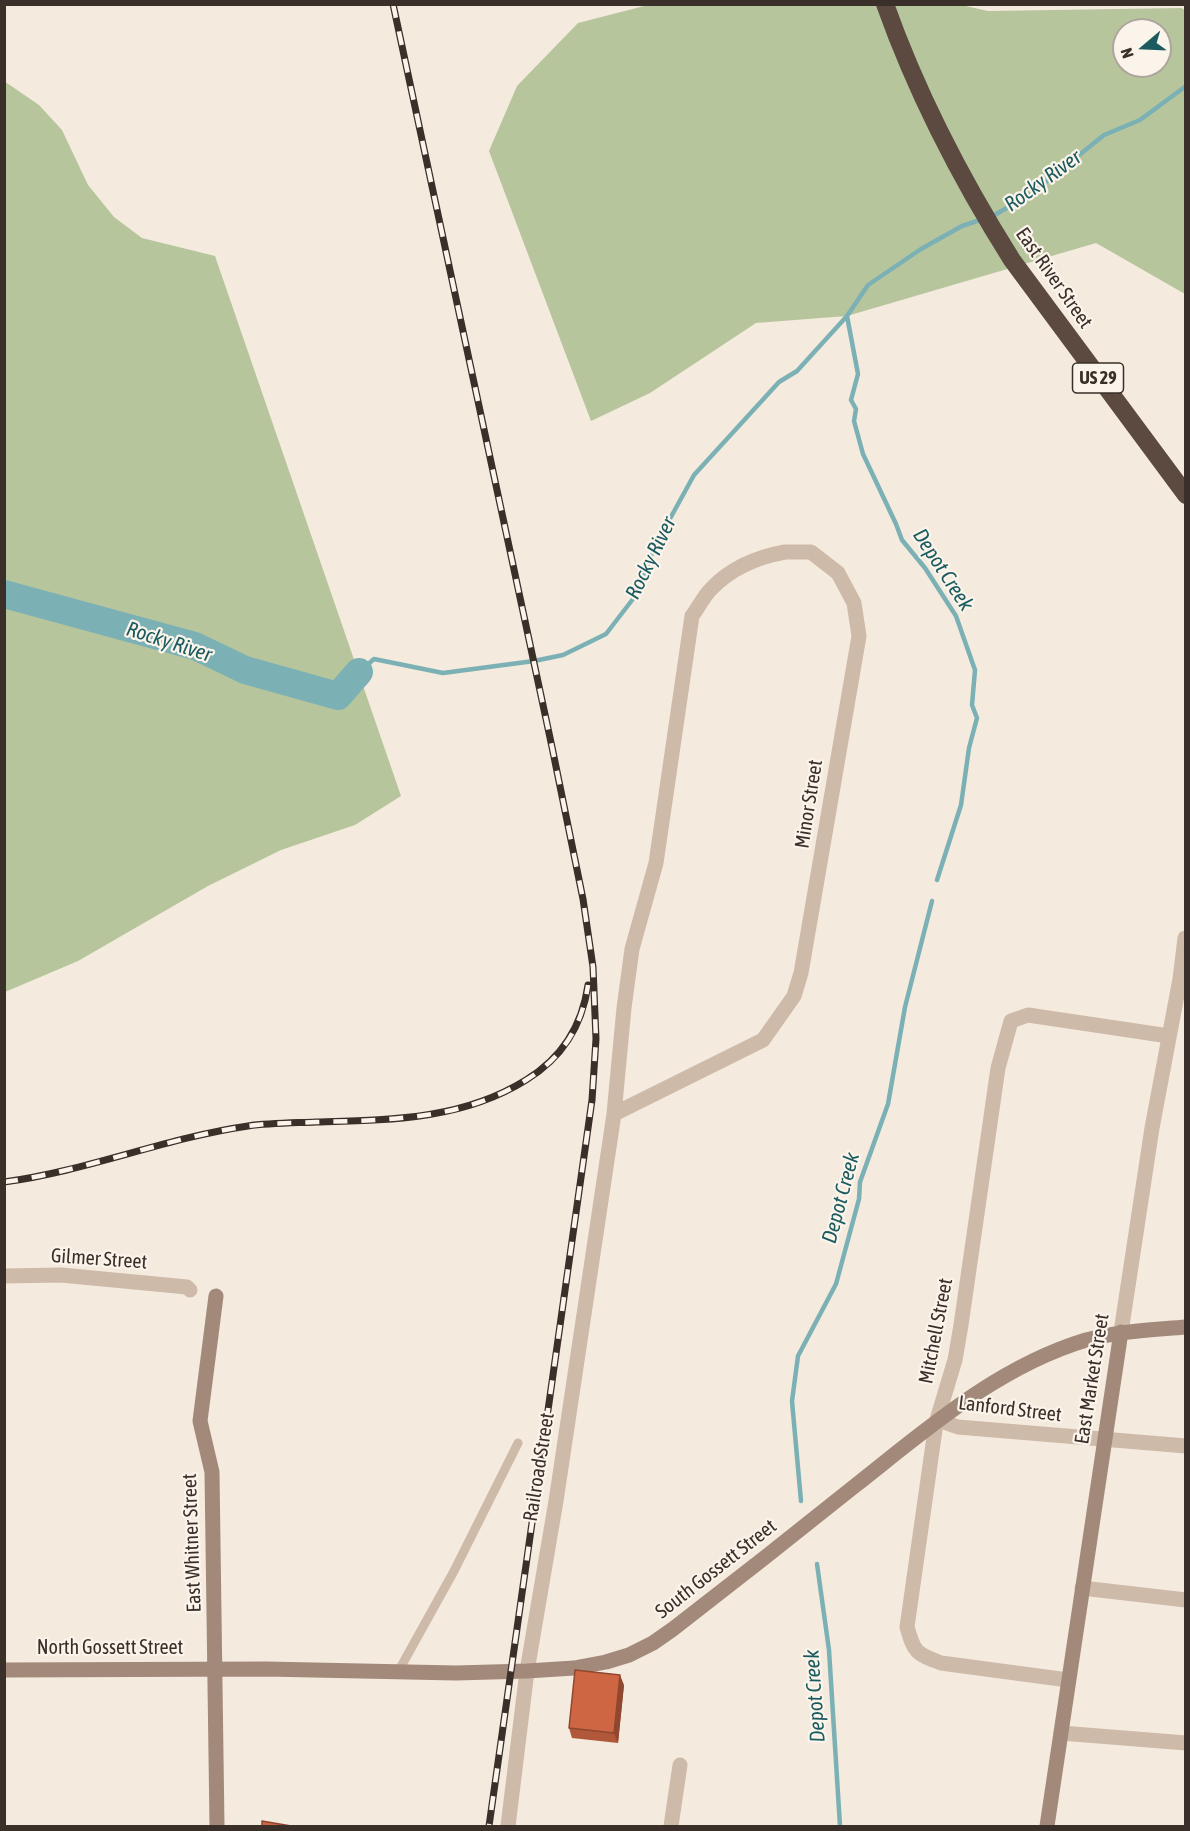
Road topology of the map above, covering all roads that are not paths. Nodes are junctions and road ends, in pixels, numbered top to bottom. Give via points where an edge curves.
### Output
1 (885, 4) edge
2 (1185, 495) edge
3 (1185, 938) edge
4 (1184, 965) edge
5 (1178, 1021) edge
6 (1169, 1036) junction
7 (614, 1114) junction
8 (4, 1276) edge
9 (190, 1290) dead end
10 (216, 1296) dead end
11 (1185, 1327) edge
12 (1121, 1332) junction
13 (938, 1420) junction
14 (1104, 1441) junction
15 (518, 1443) dead end
16 (1185, 1446) edge
17 (1082, 1588) junction
18 (1185, 1600) edge
19 (216, 1669) junction
20 (4, 1670) edge
21 (527, 1671) junction
22 (398, 1672) junction
23 (1068, 1680) junction
24 (1061, 1733) junction
25 (1185, 1743) edge
26 (680, 1765) dead end
27 (217, 1827) edge
28 (508, 1827) edge
29 (671, 1827) edge
30 (1047, 1827) edge

1 - 2 highway, East River Street / US 29 via 937,128 1012,260
3 - 4 street, East Market Street
4 - 5 street, East Market Street
5 - 6 street, East Market Street
6 - 12 street, East Market Street
6 - 13 street, Mitchell Street via 1028,1015 1011,1020 998,1068 955,1360
7 - 7 street, Minor Street via 763,1040 794,996 859,636 854,603 838,573 811,552 785,552 746,562 711,589 692,616 656,863 632,949
7 - 21 street, Railroad Street
8 - 9 street, Gilmer Street via 61,1275
10 - 19 main road, East Whitner Street via 200,1421 212,1472
11 - 12 main road, South Gossett Street
12 - 13 main road, South Gossett Street via 1045,1356 983,1388
12 - 14 main road, East Market Street
13 - 14 street, Lanford Street via 958,1427
13 - 21 main road, South Gossett Street via 653,1643 606,1662
13 - 23 street, Mitchell Street via 907,1627 913,1648 941,1663
14 - 16 street, Lanford Street
14 - 17 main road, East Market Street
15 - 22 lane
17 - 18 street
17 - 23 main road, East Market Street
19 - 20 main road, North Gossett Street
19 - 22 main road, South Gossett Street
19 - 27 main road, East Whitner Street
21 - 22 main road, South Gossett Street
21 - 28 street, Railroad Street
23 - 24 main road, East Market Street
24 - 25 street
24 - 30 main road, East Market Street
26 - 29 street

